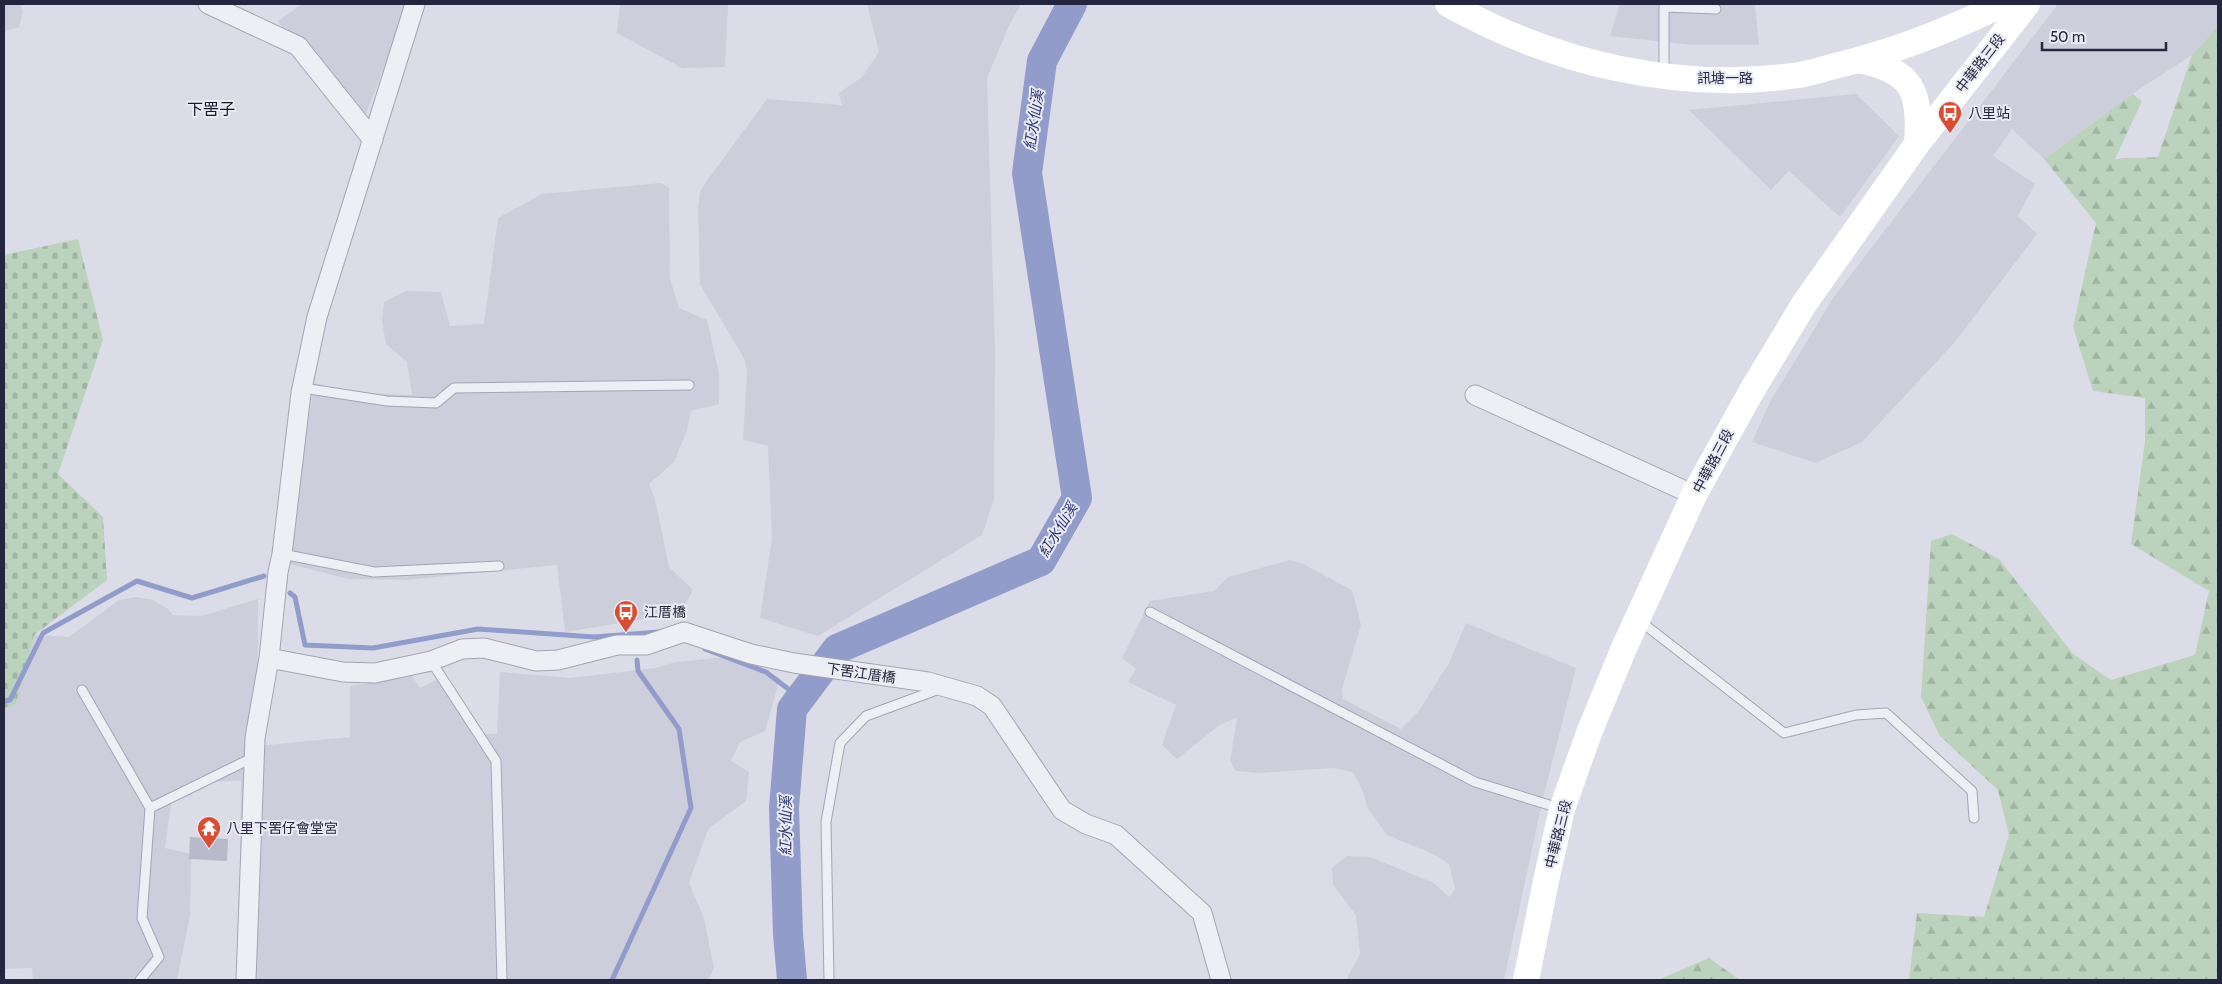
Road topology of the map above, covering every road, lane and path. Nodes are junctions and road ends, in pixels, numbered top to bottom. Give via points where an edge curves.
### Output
1 (208, 4) edge
2 (415, 4) edge
3 (1448, 4) edge
4 (2002, 4) edge
5 (2027, 4) edge
6 (1716, 8) dead end
7 (1859, 60) junction
8 (1664, 77) junction
9 (373, 140) junction
10 (1917, 144) junction
11 (689, 385) dead end
12 (303, 388) junction
13 (1475, 395) dead end
14 (1694, 495) junction
15 (282, 554) junction
16 (499, 566) dead end
17 (1150, 612) dead end
18 (1638, 619) junction
19 (269, 658) junction
20 (431, 661) junction
21 (947, 686) junction
22 (82, 690) dead end
23 (254, 757) junction
24 (150, 808) junction
25 (1562, 809) junction
26 (1974, 818) dead end
27 (140, 980) edge
28 (246, 980) edge
29 (502, 980) edge
30 (829, 980) edge
31 (1221, 980) edge
32 (1526, 980) edge

1 - 9 street via 298,46
2 - 9 street
3 - 8 main road, 訊塘一路 via 1526,41 1594,63
4 - 7 main road, 訊塘一路 via 1923,38
5 - 10 main road, 中華路三段
6 - 8 lane via 1664,7
7 - 8 main road, 訊塘一路 via 1799,75 1723,81
7 - 10 main road via 1882,65 1901,75 1914,95 1919,115
9 - 12 street via 317,317
10 - 14 main road, 中華路三段 via 1804,304
11 - 12 lane via 454,388 436,403 387,401
12 - 15 street
13 - 14 street
14 - 18 main road, 中華路三段
15 - 16 lane via 374,572
15 - 19 street
17 - 25 lane via 1475,782
18 - 25 main road, 中華路三段 via 1589,733
18 - 26 lane via 1784,733 1856,715 1886,713 1972,791
19 - 20 street, 下罟江厝橋 via 344,672 374,673
19 - 23 street
20 - 21 street, 下罟江厝橋 via 462,649 484,648 536,661 558,660 616,645 646,645 684,632 751,654 794,663
20 - 29 lane via 496,761
21 - 30 lane via 866,716 840,743 826,822
21 - 31 street, 下罟江厝橋 via 977,696 992,706 1062,810 1086,824 1116,835 1202,914
22 - 24 lane
23 - 24 lane
23 - 28 street
24 - 27 lane via 142,918 159,957
25 - 32 main road, 中華路三段

